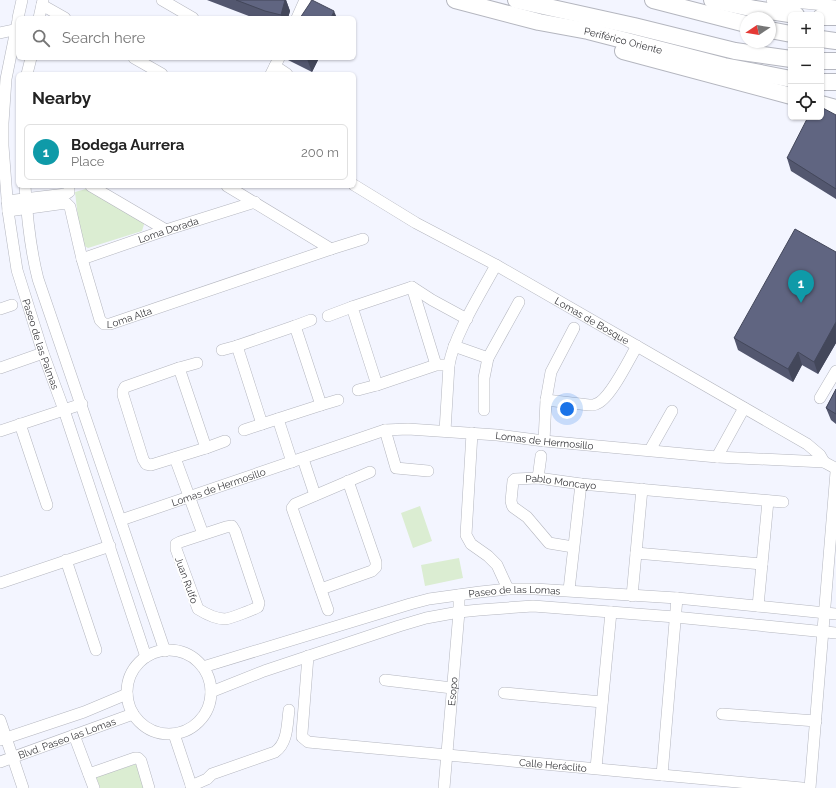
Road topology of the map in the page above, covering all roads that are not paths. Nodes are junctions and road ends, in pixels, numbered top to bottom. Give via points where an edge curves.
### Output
1 (22, 0) edge
2 (162, 0) edge
3 (305, 0) edge
4 (455, 0) edge
5 (516, 0) edge
6 (653, 0) edge
7 (712, 0) edge
8 (772, 0) edge
9 (42, 2) edge
10 (836, 6) edge
11 (788, 14) edge
12 (19, 16) edge
13 (39, 16) edge
14 (62, 16) edge
15 (190, 16) edge
16 (298, 16) edge
17 (824, 17) edge
18 (836, 17) edge
19 (539, 22) junction
20 (740, 22) edge
21 (16, 25) edge
22 (776, 31) edge
23 (0, 33) edge
24 (788, 33) edge
25 (16, 34) edge
26 (824, 39) edge
27 (836, 40) edge
28 (788, 59) edge
29 (30, 60) edge
30 (138, 60) edge
31 (836, 61) edge
32 (824, 62) edge
33 (275, 66) edge
34 (28, 72) edge
35 (158, 72) edge
36 (284, 72) edge
37 (788, 78) edge
38 (824, 82) edge
39 (836, 82) edge
40 (788, 95) edge
41 (824, 105) edge
42 (836, 108) edge
43 (1, 147) edge
44 (356, 186) edge
45 (25, 188) edge
46 (70, 188) edge
47 (94, 188) edge
48 (230, 188) edge
49 (255, 202) junction
50 (26, 204) junction
51 (8, 206) junction
52 (166, 230) junction
53 (363, 239) dead end
54 (331, 248) junction
55 (82, 259) junction
56 (496, 265) junction
57 (412, 287) junction
58 (519, 302) dead end
59 (12, 305) dead end
60 (352, 307) junction
61 (0, 309) edge
62 (328, 316) dead end
63 (467, 319) junction
64 (311, 320) dead end
65 (295, 326) junction
66 (574, 328) dead end
67 (237, 346) junction
68 (454, 346) junction
69 (637, 346) junction
70 (222, 350) dead end
71 (43, 353) junction
72 (488, 358) junction
73 (197, 363) dead end
74 (436, 365) junction
75 (449, 365) junction
76 (0, 368) edge
77 (179, 368) junction
78 (836, 371) edge
79 (378, 385) junction
80 (358, 390) dead end
81 (820, 398) dead end
82 (338, 400) dead end
83 (546, 400) junction
84 (82, 404) junction
85 (321, 406) junction
86 (744, 408) junction
87 (64, 410) junction
88 (484, 410) dead end
89 (672, 410) dead end
90 (278, 419) junction
91 (20, 424) junction
92 (262, 424) junction
93 (244, 430) dead end
94 (385, 430) junction
95 (0, 431) edge
96 (445, 431) junction
97 (472, 433) junction
98 (225, 441) dead end
99 (544, 441) junction
100 (206, 448) junction
101 (650, 450) junction
102 (541, 456) dead end
103 (717, 457) junction
104 (175, 458) junction
105 (298, 460) junction
106 (824, 462) junction
107 (428, 471) dead end
108 (370, 472) dead end
109 (538, 478) junction
110 (348, 481) junction
111 (581, 484) junction
112 (642, 489) junction
113 (315, 495) junction
114 (190, 498) junction
115 (768, 501) junction
116 (783, 502) dead end
117 (47, 505) dead end
118 (121, 520) junction
119 (203, 534) junction
120 (110, 546) junction
121 (573, 547) junction
122 (636, 553) junction
123 (66, 560) junction
124 (762, 564) junction
125 (0, 583) edge
126 (321, 589) junction
127 (508, 589) junction
128 (569, 590) junction
129 (459, 595) junction
130 (632, 596) junction
131 (677, 598) junction
132 (758, 606) junction
133 (328, 610) dead end
134 (459, 612) junction
135 (611, 612) junction
136 (830, 614) edge
137 (675, 617) junction
138 (318, 632) junction
139 (823, 632) junction
140 (836, 634) edge
141 (96, 650) dead end
142 (165, 650) junction
143 (325, 650) junction
144 (308, 656) junction
145 (146, 657) junction
146 (203, 667) junction
147 (385, 680) dead end
148 (452, 688) junction
149 (211, 692) junction
150 (504, 693) dead end
151 (127, 694) junction
152 (602, 702) junction
153 (289, 710) dead end
154 (133, 714) junction
155 (722, 714) dead end
156 (0, 720) edge
157 (816, 721) junction
158 (174, 734) junction
159 (74, 735) junction
160 (3, 739) edge
161 (447, 756) junction
162 (13, 758) junction
163 (0, 762) edge
164 (596, 768) junction
165 (89, 774) junction
166 (662, 775) junction
167 (190, 784) edge
168 (23, 788) edge
169 (94, 788) edge
170 (149, 788) edge
171 (444, 788) edge
172 (802, 788) edge
173 (810, 788) edge

1 - 12 street, Paseo de las Palmas
2 - 15 street
3 - 16 street
4 - 19 highway, Periférico Oriente
5 - 28 highway via 735,51
6 - 20 highway
7 - 11 highway
8 - 10 street
9 - 13 street
9 - 14 street
17 - 18 highway
19 - 37 highway, Periférico Oriente via 588,31 724,66
19 - 40 highway via 550,29 590,41
21 - 23 street
22 - 24 highway
25 - 43 street, Paseo de las Palmas via 5,87
26 - 27 highway
29 - 34 street
30 - 35 street
31 - 32 highway
33 - 36 street
38 - 39 highway
41 - 42 highway
43 - 51 street, Paseo de las Palmas
44 - 56 street, Lomas de Bosque via 416,223
45 - 50 street, Paseo de las Palmas
46 - 50 street, Loma Alta via 66,194
47 - 52 street
48 - 49 street
49 - 52 street, Loma Dorada
49 - 54 street
50 - 51 street, Loma Alta
50 - 55 street, Loma Alta via 68,204
50 - 84 street, Paseo de las Palmas via 31,252 38,279
51 - 71 street, Paseo de las Palmas via 17,270
52 - 55 street, Loma Dorada
53 - 54 street, Loma Alta
54 - 55 street, Loma Alta via 110,324 104,324 100,320
56 - 63 street
56 - 69 street, Lomas de Bosque
57 - 60 street
57 - 63 street
57 - 74 street
58 - 72 street
59 - 61 street
60 - 62 street
60 - 79 street
63 - 68 street
64 - 65 street
65 - 67 street
65 - 85 street
66 - 83 street via 551,372
67 - 70 street
67 - 92 street
68 - 72 street
68 - 75 street
69 - 83 street via 612,389 595,405
69 - 86 street, Lomas de Bosque
71 - 76 street
71 - 87 street, Paseo de las Palmas
72 - 88 street via 484,378
73 - 77 street
74 - 75 street
74 - 79 street
75 - 96 street
77 - 100 street
77 - 104 street via 125,388 123,391 146,464
78 - 81 street
79 - 80 street
82 - 85 street
83 - 99 street
84 - 87 street
84 - 118 street, Paseo de las Palmas
85 - 90 street
86 - 103 street
86 - 106 street, Lomas de Bosque via 807,444
87 - 91 street
87 - 120 street, Paseo de las Palmas
89 - 101 street
90 - 92 street
90 - 105 street
91 - 95 street
91 - 117 street
92 - 93 street
94 - 96 street, Lomas de Hermosillo
94 - 105 street, Lomas de Hermosillo
94 - 107 street via 396,468
96 - 97 street, Lomas de Hermosillo
97 - 99 street, Lomas de Hermosillo
97 - 127 street via 466,535 471,544 497,565
98 - 100 street
99 - 101 street, Lomas de Hermosillo
100 - 104 street
101 - 103 street, Lomas de Hermosillo
102 - 109 street
103 - 106 street, Lomas de Hermosillo
104 - 114 street
105 - 113 street
105 - 114 street, Lomas de Hermosillo
106 - 136 street via 836,468
108 - 110 street
109 - 111 street, Pablo Moncayo
109 - 121 street, Pablo Moncayo via 513,481 513,507 527,517 549,543
110 - 113 street
110 - 126 street via 376,567 372,571
111 - 112 street, Pablo Moncayo
111 - 121 street
112 - 115 street, Pablo Moncayo
112 - 122 street
113 - 126 street via 295,504 292,508
114 - 118 street, Lomas de Hermosillo
114 - 119 street
115 - 116 street, Pablo Moncayo
115 - 124 street
118 - 142 street, Paseo de las Palmas
119 - 119 street, Juan Rulfo via 232,526 260,603 258,607 226,619 198,610 176,544
120 - 123 street
120 - 145 street, Paseo de las Palmas
121 - 128 street
122 - 124 street
122 - 130 street
123 - 125 street
123 - 141 street
124 - 132 street
126 - 133 street
127 - 128 street, Paseo de las Lomas
127 - 129 street, Paseo de las Lomas
128 - 130 street, Paseo de las Lomas
129 - 134 street, Esopo
129 - 138 street, Paseo de las Lomas via 428,599
130 - 131 street, Paseo de las Lomas
131 - 132 street, Paseo de las Lomas
131 - 137 street
132 - 136 street, Paseo de las Lomas
134 - 135 street, Paseo de las Lomas via 533,606
134 - 143 street, Paseo de las Lomas via 426,618
134 - 148 street, Esopo
135 - 137 street, Paseo de las Lomas
135 - 152 street
136 - 139 street
137 - 139 street, Paseo de las Lomas
137 - 166 street
138 - 143 street
138 - 146 street, Paseo de las Lomas
139 - 140 street, Paseo de las Lomas
139 - 157 street
142 - 145 street
142 - 146 street via 186,654
143 - 144 street, Paseo de las Lomas
144 - 149 street, Paseo de las Lomas
144 - 161 street, Calle Heráclito via 302,733 305,740
145 - 151 street via 136,667 129,680
146 - 149 street
147 - 148 street
148 - 161 street, Esopo
149 - 158 street via 208,707 201,720 188,730
150 - 152 street
151 - 154 street
151 - 160 street via 84,712
152 - 164 street
153 - 167 street via 287,728 280,748 275,752
154 - 158 street via 151,730 162,734
154 - 159 street, Blvd. Paseo las Lomas
155 - 157 street
156 - 160 street
157 - 173 street
158 - 167 street
159 - 162 street, Blvd. Paseo las Lomas
159 - 165 street
160 - 162 street
161 - 164 street, Calle Heráclito
161 - 171 street, Esopo
162 - 163 street, Blvd. Paseo las Lomas
162 - 168 street
164 - 166 street, Calle Heráclito
165 - 169 street
165 - 170 street via 138,758
166 - 172 street, Calle Heráclito

